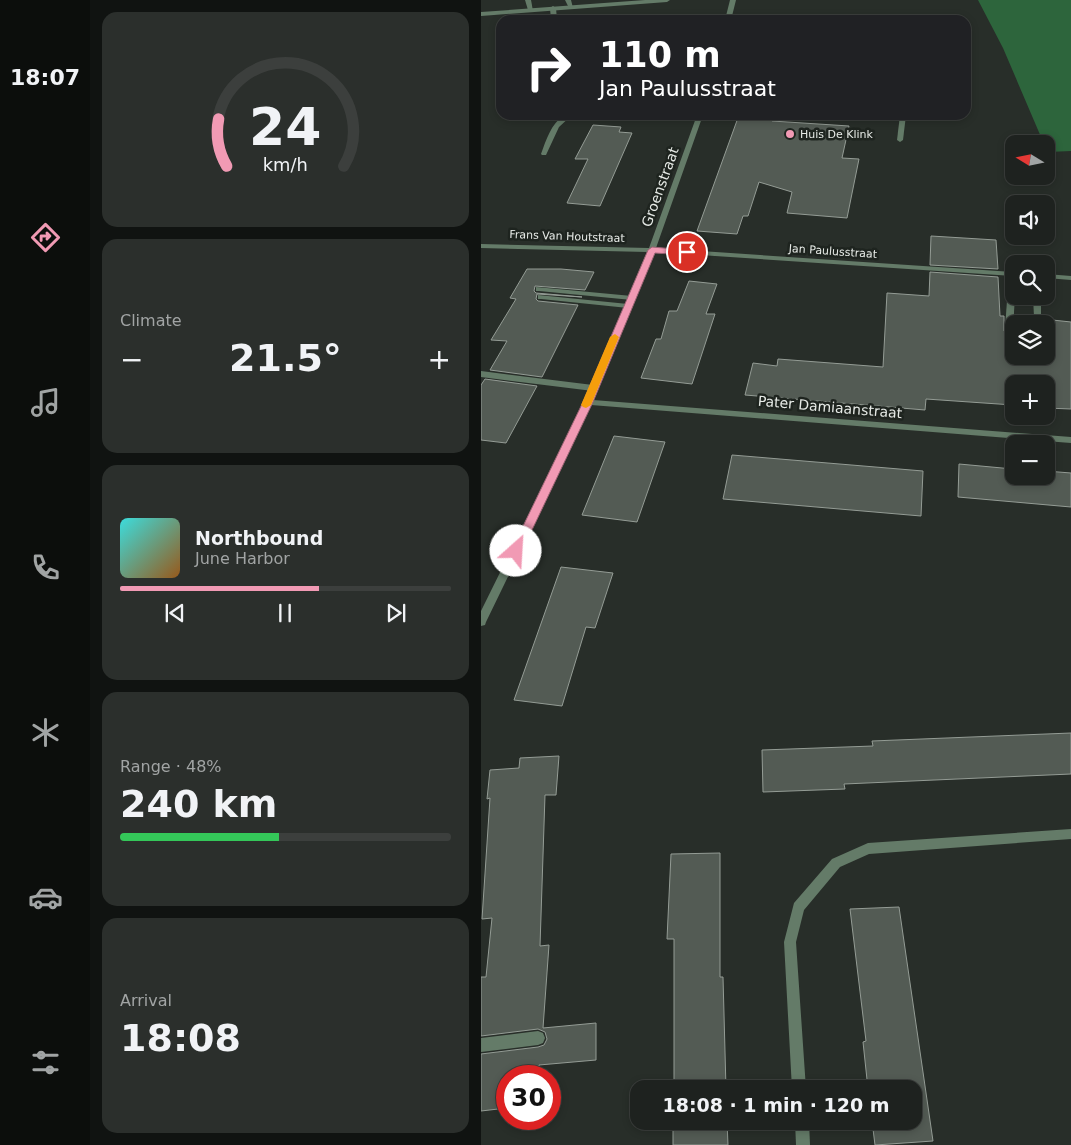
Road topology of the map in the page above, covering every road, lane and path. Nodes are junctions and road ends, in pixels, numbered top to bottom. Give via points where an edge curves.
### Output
1 (528, 0) edge
2 (568, 0) edge
3 (667, 0) edge
4 (733, 0) edge
5 (571, 7) junction
6 (553, 8) junction
7 (531, 10) junction
8 (481, 14) edge
9 (554, 15) edge
10 (730, 15) edge
11 (560, 120) edge
12 (698, 120) edge
13 (902, 120) edge
14 (900, 140) dead end
15 (543, 154) dead end
16 (481, 246) edge
17 (652, 250) junction
18 (1005, 273) edge
19 (1055, 277) edge
20 (1071, 278) edge
21 (540, 293) dead end
22 (630, 302) junction
23 (481, 374) edge
24 (593, 388) junction
25 (588, 402) junction
26 (1071, 440) edge
27 (481, 622) edge
28 (1071, 834) edge
29 (538, 1038) dead end
30 (481, 1045) edge
31 (798, 1080) edge
32 (802, 1130) edge
33 (803, 1145) edge

1 - 7 street
2 - 5 street
3 - 5 street
4 - 10 street
5 - 6 street
6 - 7 street
6 - 9 street
7 - 8 street
11 - 15 street
12 - 17 street, Groenstraat
13 - 14 street
16 - 17 street, Frans Van Houtstraat
17 - 18 street, Jan Paulusstraat
17 - 22 street, Groenstraat
19 - 20 street
21 - 22 street
22 - 24 street, Groenstraat
23 - 24 street
24 - 25 street, Groenstraat
25 - 26 street, Pater Damiaanstraat
25 - 27 street, Groenstraat
28 - 31 street via 868,849 836,863 798,907 790,942
29 - 30 street
32 - 33 street

